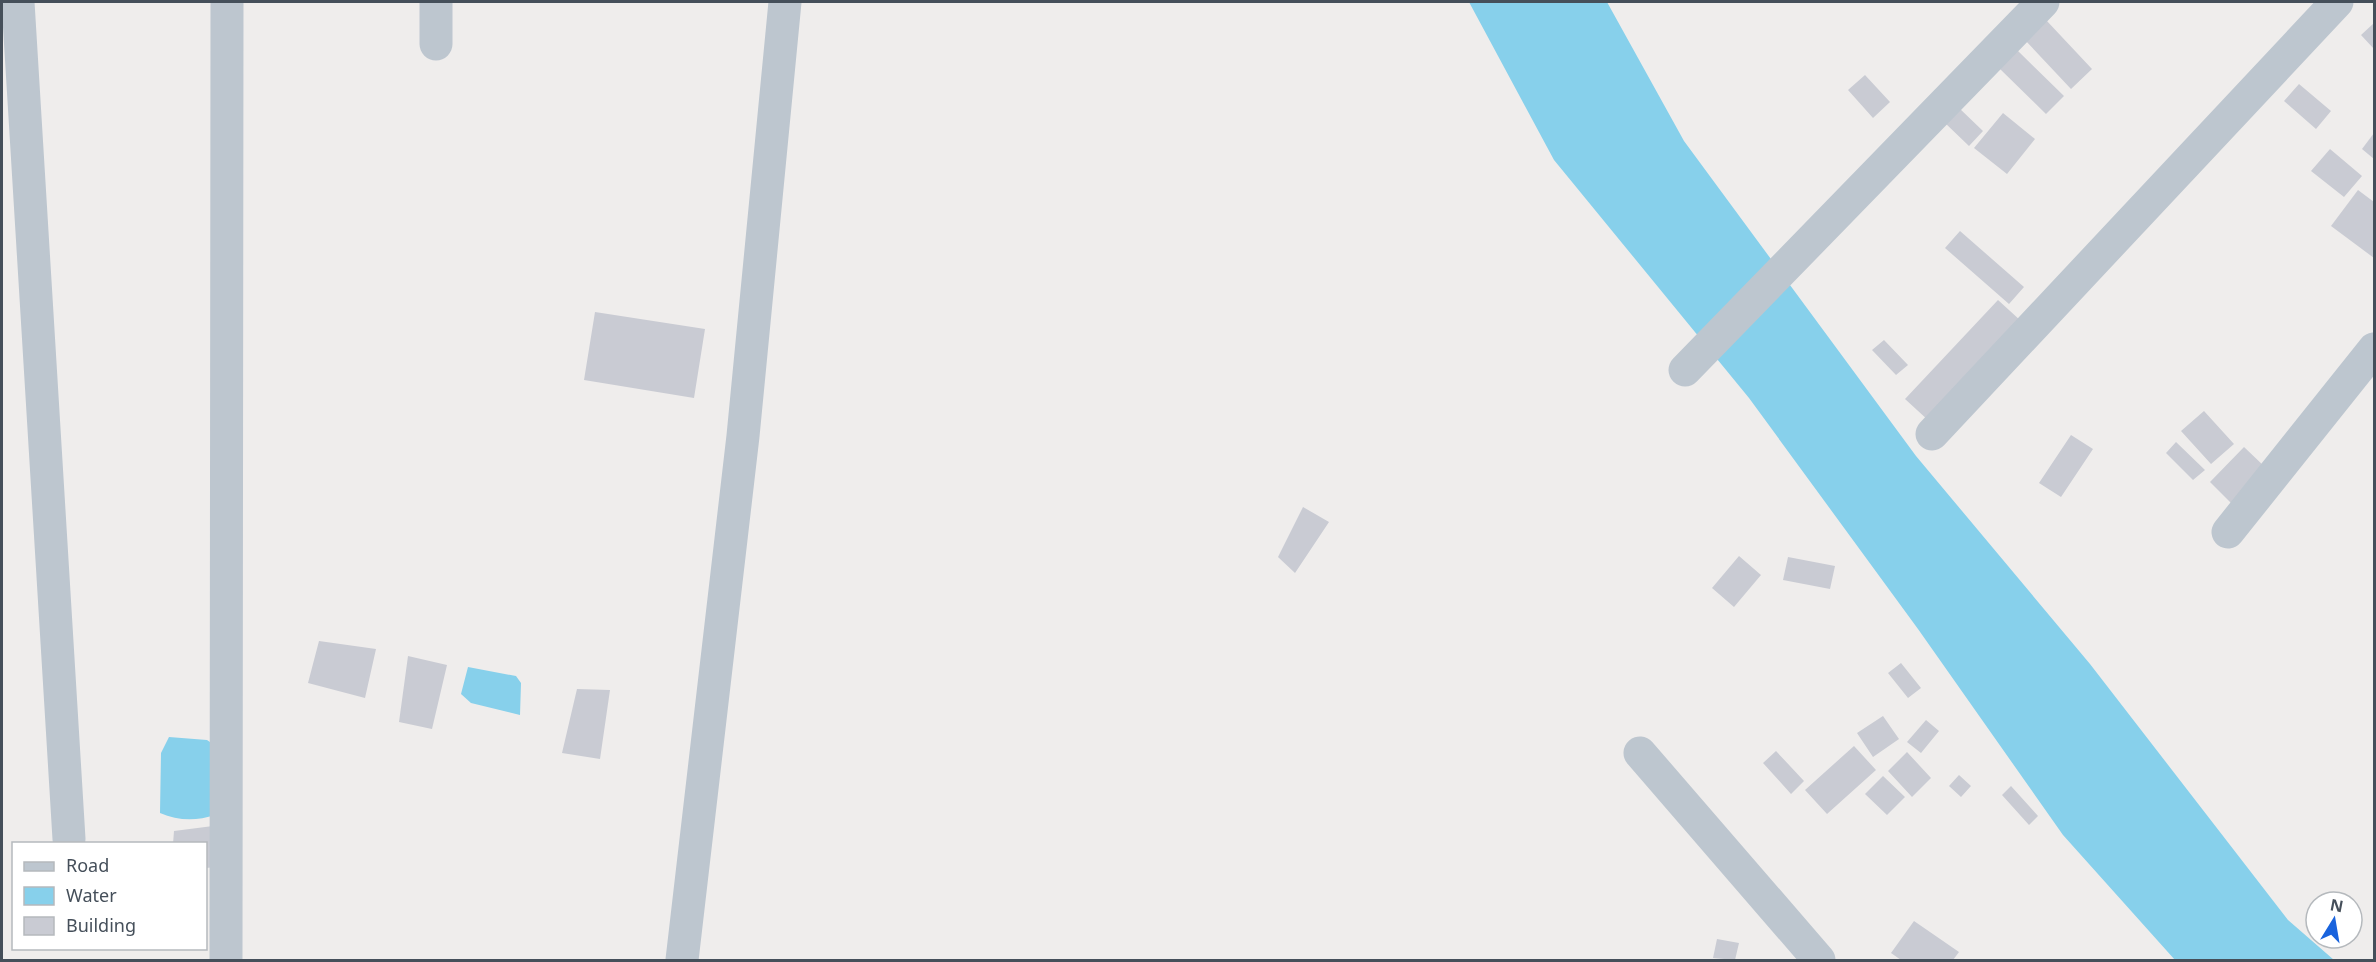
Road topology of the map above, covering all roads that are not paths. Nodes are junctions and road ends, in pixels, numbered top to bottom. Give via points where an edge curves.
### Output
1 (18, 2) edge
2 (227, 2) edge
3 (436, 2) edge
4 (785, 2) edge
5 (2043, 2) edge
6 (2337, 2) edge
7 (436, 44) dead end
8 (2374, 349) edge
9 (1693, 360) dead end
10 (1932, 434) dead end
11 (2228, 532) dead end
12 (1640, 753) dead end
13 (69, 839) dead end
14 (226, 960) edge
15 (682, 960) edge
16 (1819, 960) edge

1 - 13 street
2 - 14 street
3 - 7 street
4 - 15 street via 743,436
5 - 9 street
6 - 10 street
8 - 11 street
12 - 16 street

